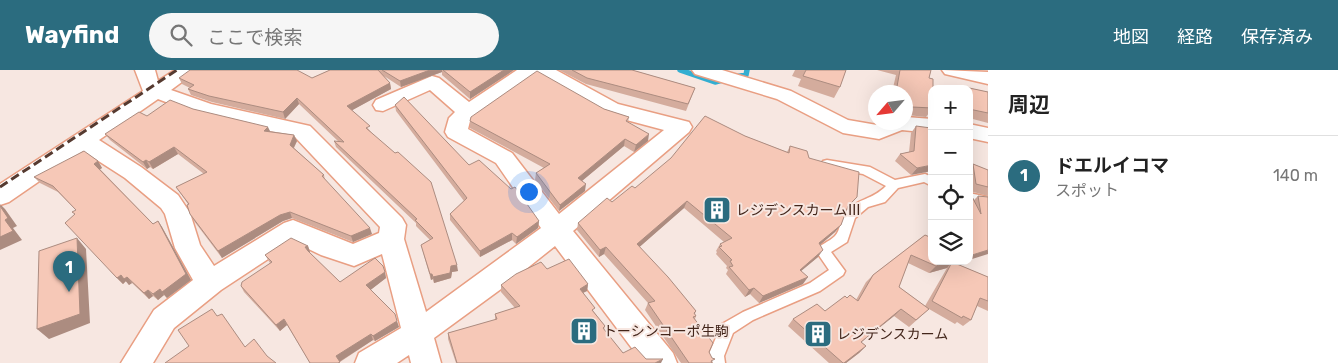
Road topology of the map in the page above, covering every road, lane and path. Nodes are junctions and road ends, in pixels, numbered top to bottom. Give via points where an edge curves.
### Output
1 (145, 70) edge
2 (188, 70) edge
3 (530, 70) edge
4 (542, 70) edge
5 (702, 70) edge
6 (952, 70) edge
7 (988, 78) edge
8 (156, 91) junction
9 (383, 105) dead end
10 (468, 112) junction
11 (928, 126) edge
12 (973, 132) edge
13 (988, 135) edge
14 (83, 141) junction
15 (818, 162) edge
16 (928, 180) edge
17 (894, 185) junction
18 (0, 196) edge
19 (973, 198) edge
20 (988, 201) edge
21 (557, 230) junction
22 (391, 240) junction
23 (211, 282) junction
24 (418, 335) junction
25 (136, 363) edge
26 (370, 363) edge
27 (426, 363) edge
28 (662, 363) edge
29 (717, 363) edge

1 - 8 street via 151,88
2 - 8 street
3 - 10 street
4 - 21 street via 611,109 681,127
5 - 11 street via 784,96 843,126 879,132 900,123
6 - 7 street
8 - 14 street
8 - 22 street via 216,111 302,131 393,225
9 - 10 street via 432,82
10 - 21 street via 460,118 456,132 504,158
12 - 13 street
14 - 18 street
14 - 23 street via 166,198 177,210 183,237
15 - 17 lane via 866,170
16 - 17 lane
17 - 29 lane via 881,200 864,204 850,215 842,238 823,251 838,271 815,287 748,316 728,329 716,356
19 - 20 lane
21 - 24 street
21 - 28 street
22 - 23 street via 354,255 330,248 294,230
22 - 24 street
23 - 25 street via 164,320
24 - 26 street
24 - 27 street

